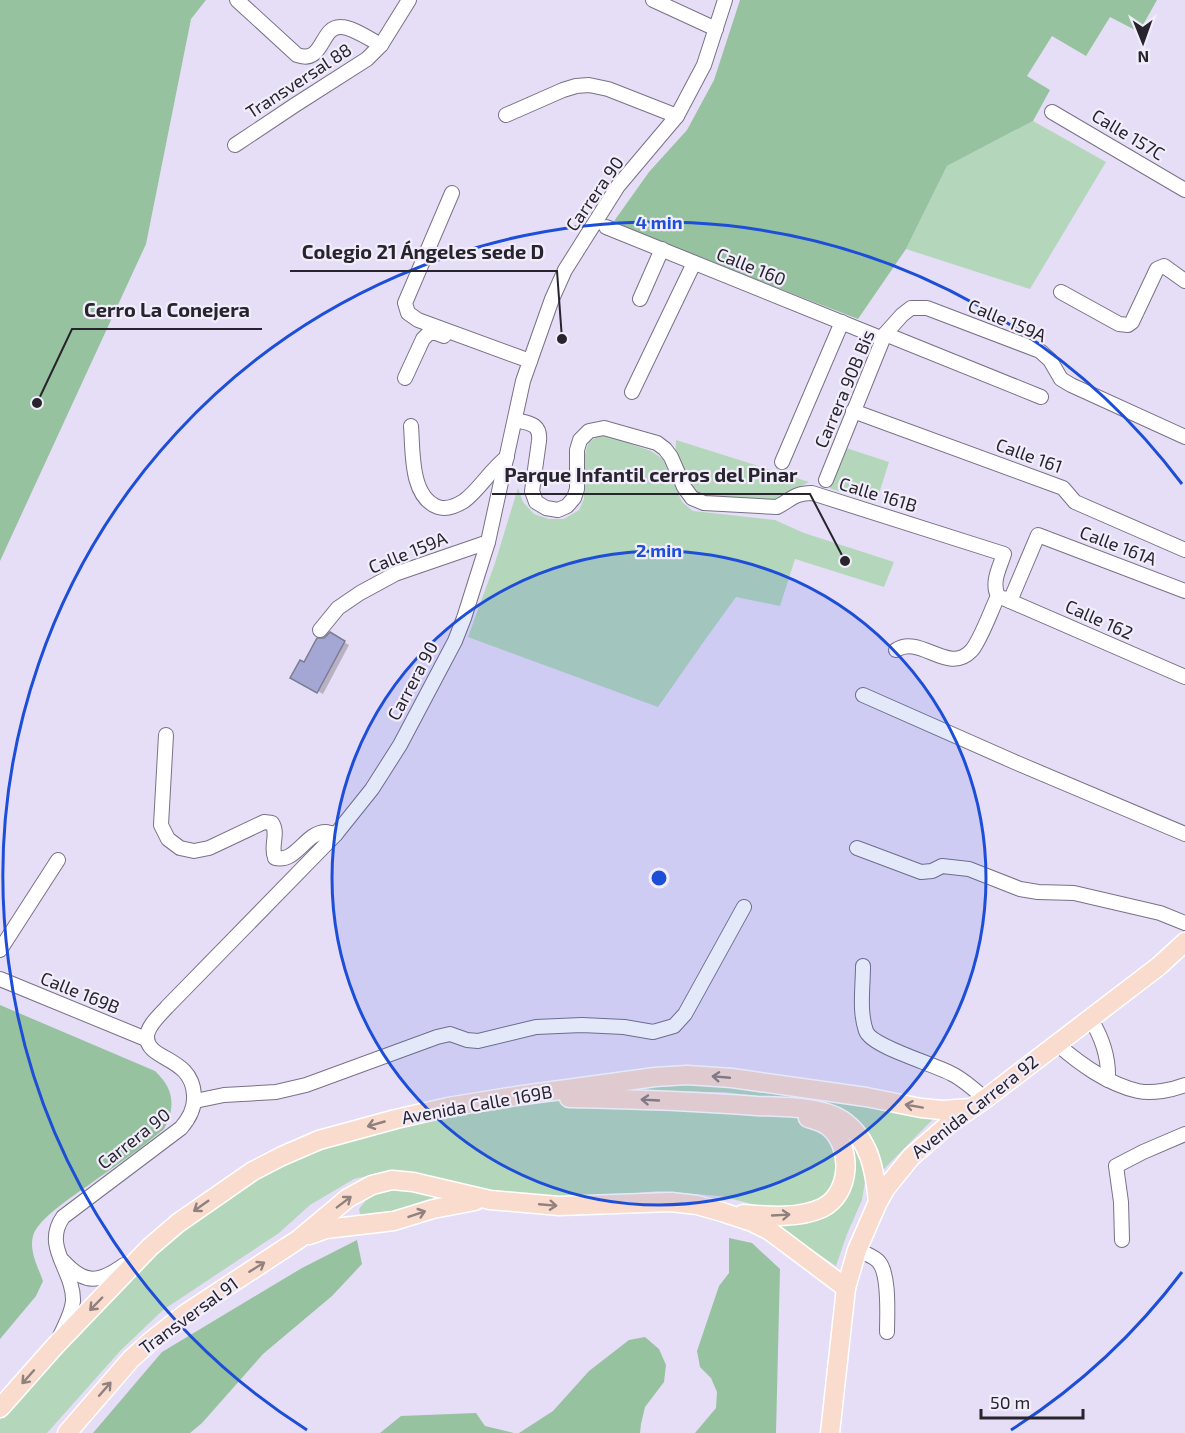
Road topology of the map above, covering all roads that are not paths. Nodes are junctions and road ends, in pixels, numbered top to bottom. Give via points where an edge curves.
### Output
1 (237, 0) edge
2 (410, 0) edge
3 (652, 0) edge
4 (725, 0) edge
5 (716, 29) junction
6 (381, 45) junction
7 (1052, 112) dead end
8 (506, 115) dead end
9 (677, 116) junction
10 (235, 145) dead end
11 (1185, 190) edge
12 (452, 193) dead end
13 (606, 227) dead end
14 (662, 249) junction
15 (694, 263) junction
16 (1185, 281) edge
17 (1061, 292) dead end
18 (640, 299) dead end
19 (902, 315) joint
20 (842, 322) junction
21 (884, 337) junction
22 (529, 364) junction
23 (405, 378) dead end
24 (632, 392) dead end
25 (1041, 397) dead end
26 (853, 411) junction
27 (514, 420) junction
28 (411, 426) dead end
29 (1185, 437) edge
30 (507, 457) junction
31 (782, 462) dead end
32 (826, 480) dead end
33 (488, 542) junction
34 (1185, 550) edge
35 (1185, 591) edge
36 (1004, 598) junction
37 (320, 630) dead end
38 (896, 650) dead end
39 (1185, 677) edge
40 (862, 695) dead end
41 (166, 735) dead end
42 (336, 834) junction
43 (1185, 834) edge
44 (857, 849) dead end
45 (58, 860) dead end
46 (744, 907) dead end
47 (1185, 923) edge
48 (1185, 942) edge
49 (0, 950) edge
50 (863, 966) dead end
51 (0, 979) edge
52 (1090, 1018) junction
53 (147, 1039) junction
54 (1057, 1044) junction
55 (1108, 1080) junction
56 (1185, 1085) edge
57 (516, 1096) junction
58 (195, 1101) junction
59 (978, 1103) junction
60 (729, 1104) junction
61 (1185, 1134) edge
62 (490, 1200) junction
63 (878, 1202) junction
64 (722, 1212) junction
65 (299, 1239) junction
66 (1122, 1240) dead end
67 (150, 1247) junction
68 (857, 1250) junction
69 (60, 1257) junction
70 (846, 1288) junction
71 (887, 1332) dead end
72 (55, 1346) junction
73 (0, 1408) edge
74 (67, 1433) edge
75 (830, 1433) edge

1 - 6 street, Transversal 88 via 304,58 313,56 332,29 340,27
2 - 6 street, Transversal 88
3 - 5 street
4 - 5 street, Carrera 90
5 - 9 street, Carrera 90 via 704,65
6 - 10 street, Transversal 88 via 360,64
7 - 11 street, Calle 157C
8 - 9 street via 569,88 589,85
9 - 22 street, Carrera 90 via 618,186 566,270
12 - 22 street via 405,303 408,313
13 - 14 street, Calle 160
14 - 15 street, Calle 160
14 - 18 street
15 - 20 street, Calle 160
15 - 24 street
16 - 17 street via 1164,266 1157,269 1128,325 1119,324
19 - 21 street, Carrera 90B Bis
19 - 29 street, Calle 159A via 911,308 927,308 1040,351 1071,386
20 - 21 street, Calle 160
20 - 31 street
21 - 25 street, Calle 160
21 - 26 street, Carrera 90B Bis
22 - 23 street via 429,333
22 - 27 street, Carrera 90
26 - 32 street, Carrera 90B Bis
26 - 34 street, Calle 161 via 1063,488 1075,502
27 - 30 street, Carrera 90
27 - 36 street, Calle 161B via 538,429 532,491 536,502 546,508 558,510 574,498 580,440 589,431 604,428 657,443 671,457 692,498 704,503 777,507 802,493 812,493 1004,554 995,581 996,591
28 - 30 street via 415,474 421,493 430,504 441,508 465,500
30 - 33 street, Carrera 90
33 - 37 street, Calle 159A via 395,574 338,608
33 - 42 street, Carrera 90 via 455,640 400,745
35 - 36 street, Calle 161A via 1038,535
36 - 38 street via 974,648 964,656 949,659 907,646
36 - 39 street, Calle 162
40 - 43 street
41 - 42 street via 161,825 168,839 180,848 209,848 264,822 272,823 275,829 272,851 275,858 282,860 318,834
42 - 53 street, Carrera 90 via 167,1007 151,1025
44 - 47 street via 921,872 942,866 969,869 1020,889 1074,893 1160,913
45 - 49 street
46 - 58 street via 685,1014 674,1026 653,1032 582,1025 536,1027 478,1041 450,1034 306,1086
48 - 52 main road, Avenida Carrera 92
50 - 59 street via 862,1015 867,1034 881,1045 969,1084
51 - 53 street, Calle 169B
52 - 54 main road, Avenida Carrera 92
52 - 55 street via 1106,1054
53 - 58 street via 156,1053 185,1070 193,1085
54 - 55 street
54 - 59 main road, Avenida Carrera 92
55 - 56 street via 1140,1092
59 -> 57 main road, Avenida Calle 169B via 942,1110 921,1108 780,1084 699,1076 655,1077
60 -> 57 main road
57 -> 67 main road, Avenida Calle 169B via 448,1107 319,1140 253,1172 178,1222
58 - 69 street, Carrera 90 via 180,1128 63,1217 55,1230
59 - 63 main road, Avenida Carrera 92 via 911,1157
60 - 63 main road via 800,1108 842,1120 866,1147 874,1169
64 -> 60 main road via 779,1216 822,1208 838,1193 846,1169 841,1144 817,1120
61 - 66 street via 1116,1166 1122,1202
62 -> 64 main road via 559,1206 671,1202
65 -> 62 main road via 326,1230 394,1221 444,1206
65 -> 62 main road via 348,1198 385,1181 413,1182
63 - 68 main road, Avenida Carrera 92
64 - 70 main road via 770,1231
74 -> 65 main road, Transversal 91 via 151,1341
67 - 69 street via 105,1278 79,1275
67 -> 72 main road, Avenida Calle 169B
68 - 70 main road, Avenida Carrera 92
68 - 71 street via 872,1256 884,1269
69 - 72 street, Carrera 90 via 73,1304
70 - 75 main road, Avenida Carrera 92
72 -> 73 main road

